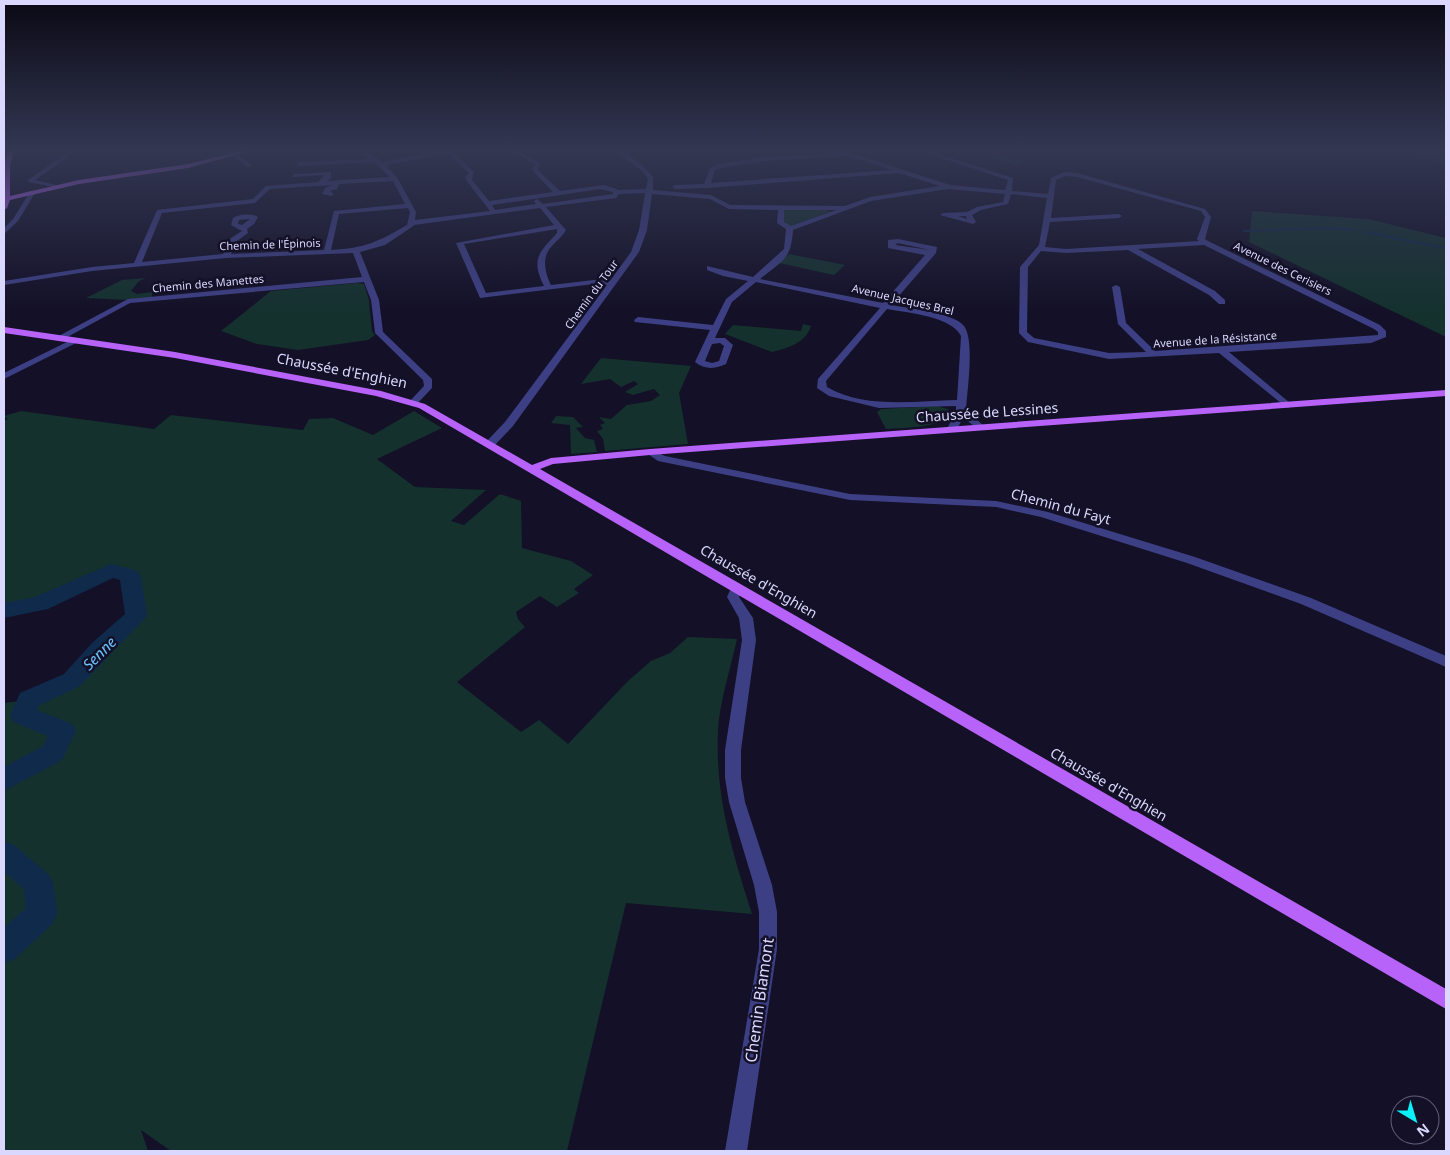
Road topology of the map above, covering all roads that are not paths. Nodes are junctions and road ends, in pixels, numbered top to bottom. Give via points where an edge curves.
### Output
1 (338, 203) dead end
2 (26, 204) edge
3 (234, 204) edge
4 (489, 204) edge
5 (541, 204) joint
6 (647, 204) edge
7 (725, 204) edge
8 (857, 204) edge
9 (1004, 204) edge
10 (1049, 204) edge
11 (1183, 204) edge
12 (409, 206) joint
13 (781, 208) junction
14 (843, 208) junction
15 (493, 211) junction
16 (336, 212) junction
17 (968, 214) dead end
18 (1119, 216) dead end
19 (1047, 220) junction
20 (411, 223) junction
21 (560, 226) junction
22 (243, 228) dead end
23 (790, 228) junction
24 (4, 232) edge
25 (1205, 243) junction
26 (1131, 248) junction
27 (1040, 249) junction
28 (356, 251) junction
29 (328, 253) junction
30 (930, 254) junction
31 (226, 256) junction
32 (137, 264) junction
33 (710, 268) dead end
34 (368, 279) junction
35 (755, 280) junction
36 (4, 282) edge
37 (612, 283) junction
38 (1116, 287) dead end
39 (549, 288) junction
40 (1222, 302) dead end
41 (885, 306) junction
42 (638, 320) dead end
43 (1377, 327) joint
44 (716, 328) junction
45 (4, 330) edge
46 (58, 339) junction
47 (76, 341) junction
48 (709, 342) dead end
49 (1226, 350) junction
50 (1154, 354) junction
51 (4, 376) edge
52 (1446, 393) edge
53 (413, 403) junction
54 (1291, 405) junction
55 (961, 407) junction
56 (980, 427) junction
57 (952, 429) junction
58 (490, 444) junction
59 (650, 452) junction
60 (531, 469) junction
61 (736, 589) junction
62 (1446, 662) edge
63 (1446, 1000) edge
64 (736, 1151) edge

1 - 16 street
2 - 24 street
3 - 32 street via 159,211
4 - 15 street
5 - 15 street
5 - 21 street
6 - 37 street, Chemin du Tour via 640,242
7 - 13 street via 730,207
8 - 14 street
9 - 17 street via 979,208
10 - 19 street
11 - 25 street via 1206,212 1208,217 1201,239
12 - 16 street
12 - 20 street via 413,212
13 - 14 street
13 - 23 street via 781,225
14 - 23 street
15 - 20 street
16 - 29 street
18 - 19 street
19 - 27 street
20 - 28 street, Chemin de l'Épinois via 382,243
21 - 39 street via 561,234 546,248 541,259 544,281
21 - 39 street via 460,242 483,296
22 - 31 street via 246,232 234,240
23 - 35 street via 788,249
25 - 26 street
25 - 43 street, Avenue des Cerisiers
26 - 27 street
26 - 40 street via 1212,293
27 - 50 street, Avenue de la Résistance via 1024,267 1023,333 1027,338 1109,356
28 - 29 street, Chemin de l'Épinois
28 - 34 street
29 - 31 street, Chemin de l'Épinois
30 - 30 street via 934,249 926,246 898,241 890,244
30 - 41 street
31 - 32 street, Chemin de l'Épinois
32 - 36 street, Chemin de l'Épinois
33 - 35 street, Avenue Jacques Brel
34 - 46 street, Chemin des Manettes via 128,302
34 - 53 street via 375,300 379,333 427,379 429,386
35 - 41 street, Avenue Jacques Brel
35 - 44 street via 730,301
37 - 39 street
37 - 58 street, Chemin du Tour via 509,424
38 - 50 street via 1122,324
41 - 55 street, Avenue Jacques Brel via 943,318 964,330
41 - 55 street via 821,381 822,388 832,394 879,405
42 - 44 street
43 - 49 street, Avenue de la Résistance via 1383,334 1379,339
44 - 48 street
45 - 46 main road, Chaussée d'Enghien
46 - 47 main road, Chaussée d'Enghien
47 - 51 street
47 - 53 main road, Chaussée d'Enghien via 175,355 378,393
49 - 50 street, Avenue de la Résistance
49 - 54 street, Avenue de la Résistance
52 - 54 main road, Chaussée de Lessines
53 - 58 main road, Chaussée d'Enghien
54 - 56 main road, Chaussée de Lessines
55 - 56 street
55 - 57 street, Avenue Jacques Brel
56 - 57 main road, Chaussée de Lessines
57 - 59 main road, Chaussée de Lessines
58 - 60 main road, Chaussée d'Enghien
59 - 60 main road, Chaussée de Lessines via 551,461
59 - 62 street, Chemin du Fayt via 662,459 850,497 996,504 1044,514 1191,560 1306,601
60 - 61 main road, Chaussée d'Enghien
61 - 63 main road, Chaussée d'Enghien
61 - 64 street, Chemin Biamont via 733,597 746,618 750,640 733,750 733,778 768,912 768,949

